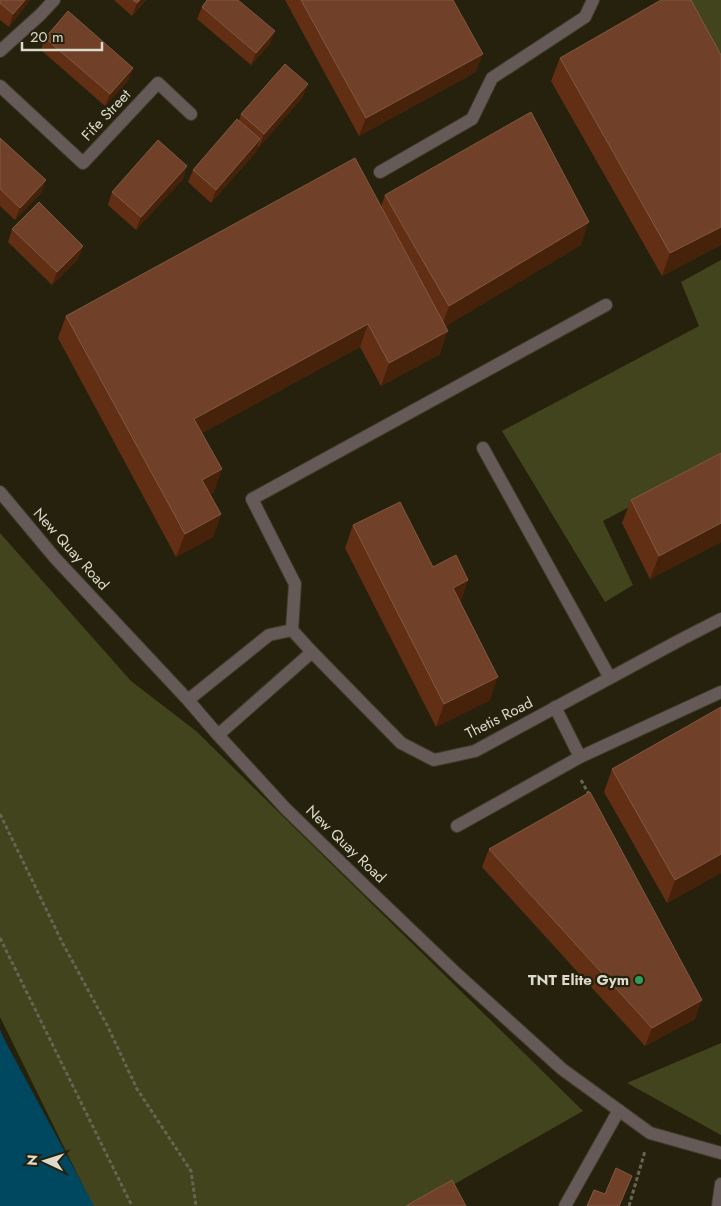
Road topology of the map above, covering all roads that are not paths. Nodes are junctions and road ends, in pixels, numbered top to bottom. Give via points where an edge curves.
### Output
1 (54, 0) edge
2 (593, 0) edge
3 (0, 51) edge
4 (0, 86) edge
5 (191, 114) dead end
6 (380, 172) dead end
7 (606, 305) dead end
8 (483, 448) dead end
9 (0, 492) edge
10 (721, 619) edge
11 (292, 630) junction
12 (312, 652) junction
13 (610, 678) junction
14 (721, 692) edge
15 (188, 700) junction
16 (555, 708) junction
17 (218, 735) junction
18 (575, 759) junction
19 (457, 826) dead end
20 (619, 1110) junction
21 (721, 1153) edge
22 (721, 1184) edge
23 (565, 1206) edge
24 (718, 1206) edge

1 - 3 street
2 - 6 street via 585,17 492,78 472,120
4 - 5 street, Fife Street via 83,163 158,83
7 - 11 street via 252,499 295,584
8 - 13 street
9 - 15 street, New Quay Road via 55,558
10 - 13 street, Thetis Road
11 - 12 street, Thetis Road
11 - 15 street via 269,635
12 - 16 street, Thetis Road via 401,743 434,760 475,751
12 - 17 street
13 - 16 street, Thetis Road
14 - 18 street
15 - 17 street, New Quay Road
16 - 18 street
17 - 20 street, New Quay Road via 286,808 458,975 562,1069
18 - 19 street
20 - 21 street, New Quay Road via 650,1133
20 - 23 street
22 - 24 street

